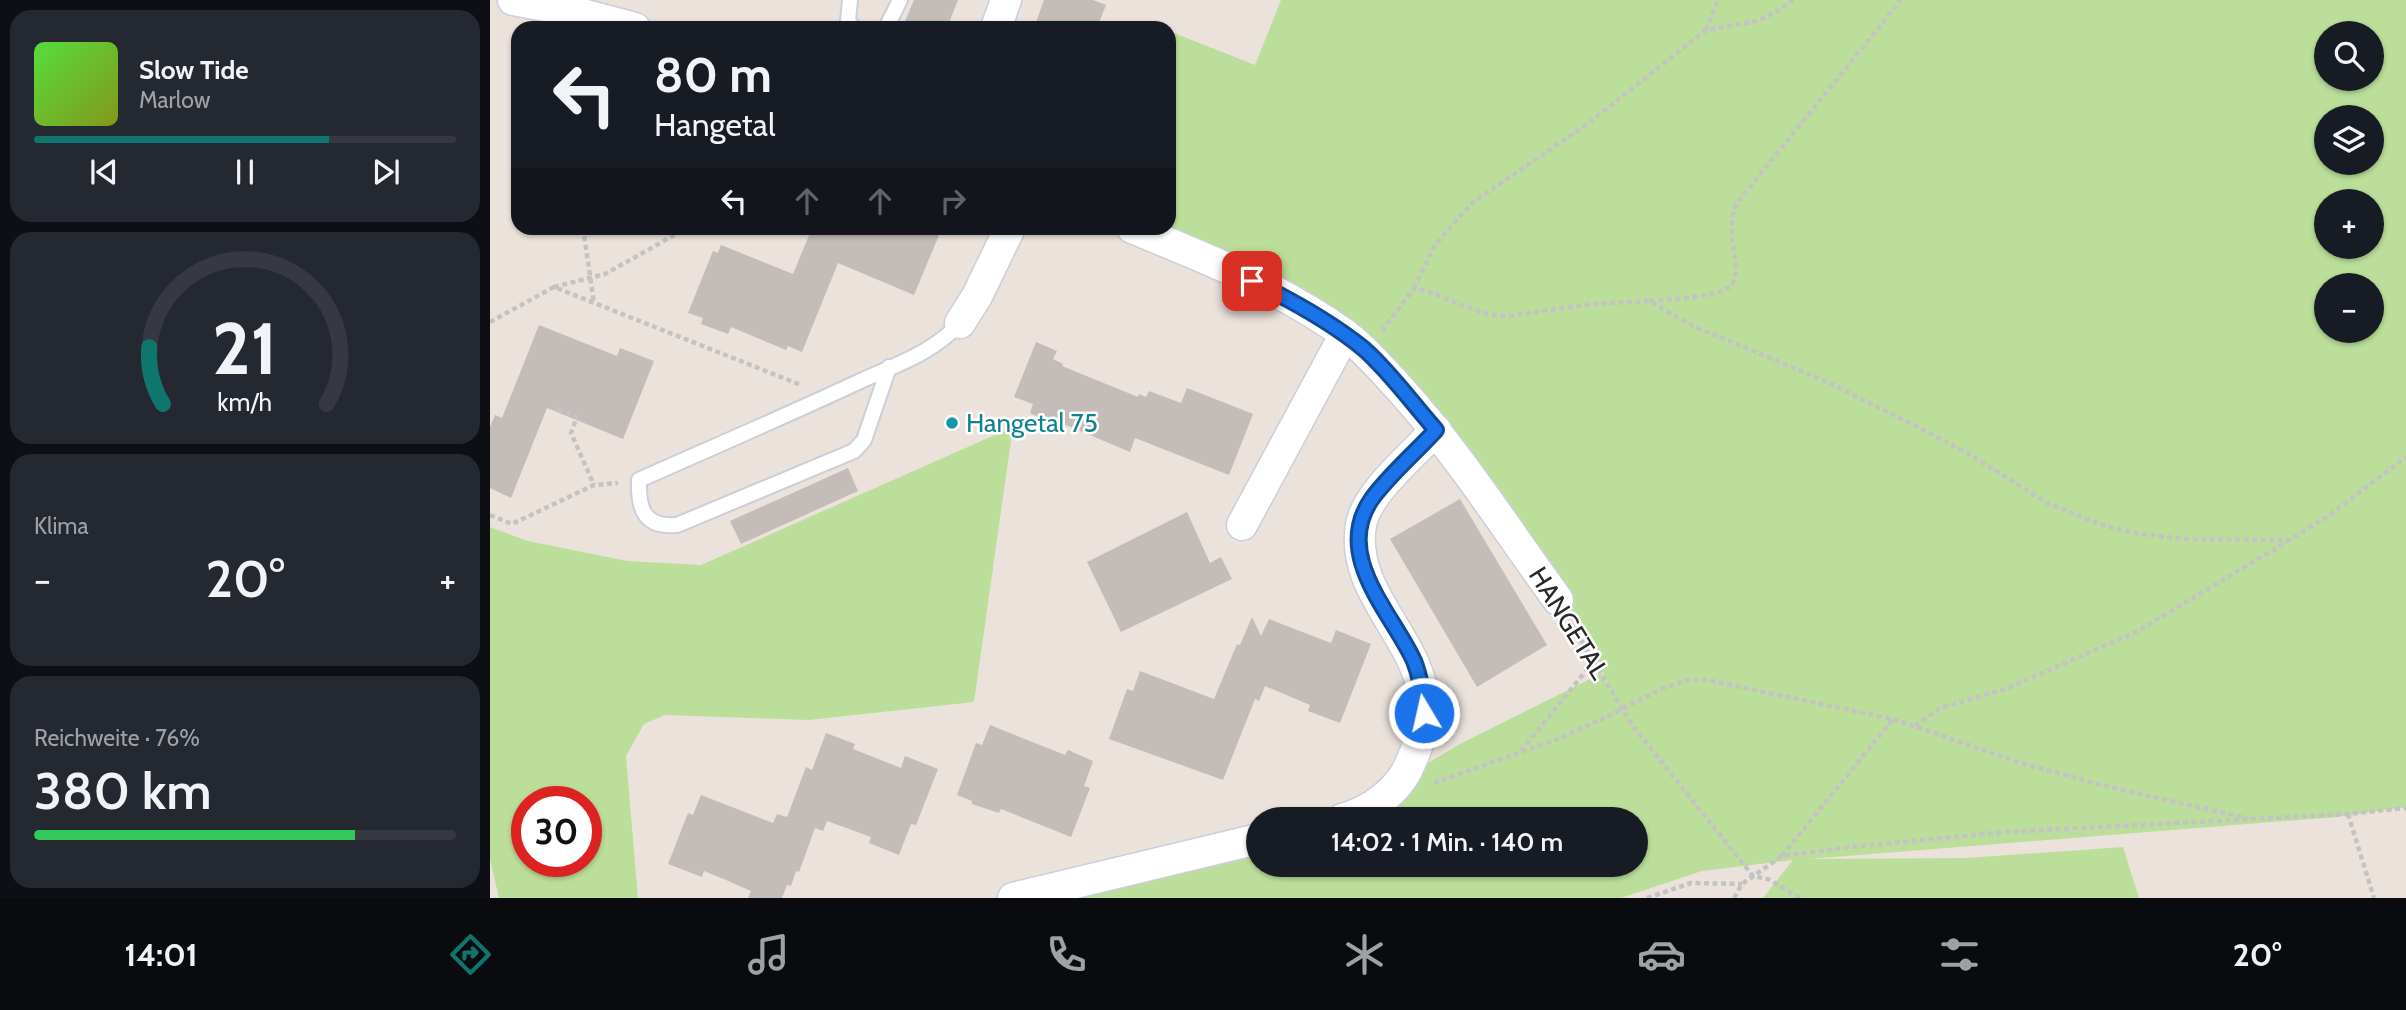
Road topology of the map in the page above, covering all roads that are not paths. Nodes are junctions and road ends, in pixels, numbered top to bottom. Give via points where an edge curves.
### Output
1 (513, 0) edge
2 (850, 0) edge
3 (900, 0) edge
4 (1006, 0) edge
5 (609, 21) edge
6 (848, 21) edge
7 (892, 21) edge
8 (998, 21) edge
9 (1007, 235) edge
10 (1149, 235) edge
11 (960, 323) joint
12 (1356, 343) junction
13 (889, 368) junction
14 (1436, 430) junction
15 (1242, 525) dead end
16 (1558, 600) road end
17 (1370, 807) edge
18 (1246, 842) edge
19 (1013, 898) edge

1 - 5 street
2 - 6 lane
3 - 7 lane
4 - 8 street
9 - 11 street
10 - 12 street, HANGETAL via 1293,301
11 - 13 lane via 928,350
12 - 14 street, HANGETAL
12 - 15 street
13 - 13 lane via 864,440 854,451 677,526 662,527 641,510 639,480
14 - 16 street, HANGETAL
14 - 17 street via 1370,501 1361,522 1359,544 1367,580 1414,662 1424,713 1419,744 1405,775
18 - 19 street

